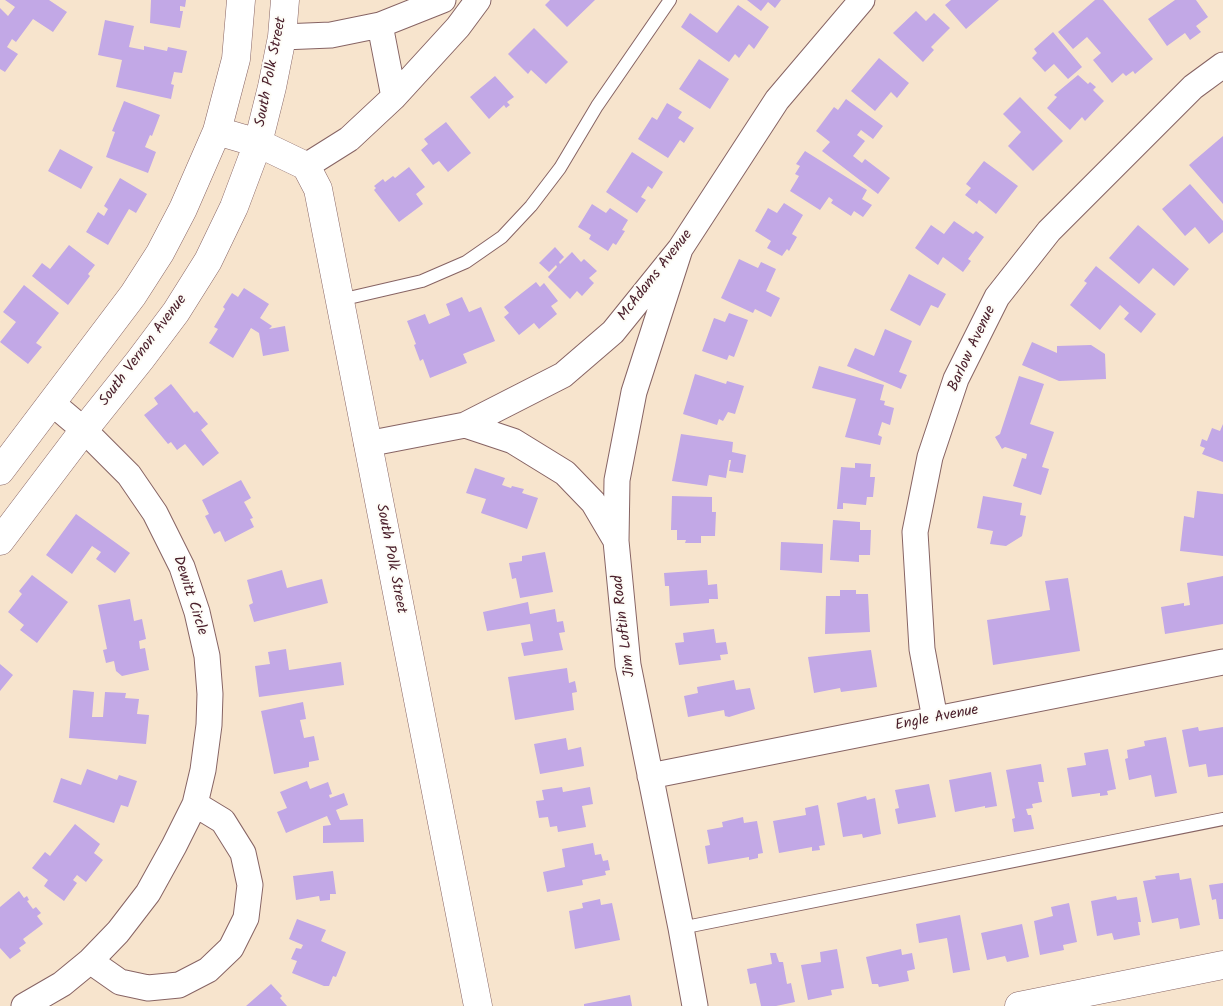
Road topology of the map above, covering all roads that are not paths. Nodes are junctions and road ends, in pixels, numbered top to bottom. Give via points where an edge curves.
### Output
1 (241, 0) edge
2 (285, 0) edge
3 (443, 0) edge
4 (478, 0) edge
5 (670, 0) edge
6 (862, 0) edge
7 (380, 25) junction
8 (282, 37) junction
9 (1223, 65) edge
10 (394, 97) junction
11 (217, 131) junction
12 (258, 143) junction
13 (306, 166) junction
14 (680, 249) junction
15 (340, 300) junction
16 (52, 403) junction
17 (465, 425) junction
18 (84, 430) junction
19 (368, 444) junction
20 (0, 471) edge
21 (0, 541) edge
22 (616, 541) junction
23 (1223, 662) edge
24 (936, 719) junction
25 (650, 776) junction
26 (195, 804) junction
27 (1223, 819) edge
28 (681, 928) junction
29 (90, 961) junction
30 (1223, 966) edge
31 (1076, 1000) edge
32 (24, 1006) edge
33 (478, 1006) edge
34 (695, 1006) edge
35 (1019, 1006) edge

1 - 11 main road via 236,59
2 - 8 main road, South Polk Street
3 - 7 street
4 - 10 street via 458,27
5 - 15 lane via 597,106 560,168 502,237 466,262 422,281
6 - 14 street, McAdams Avenue via 777,100
7 - 8 street via 331,36
7 - 10 street
8 - 12 main road, South Polk Street
9 - 24 street, Barlow Avenue via 1193,87 1049,231 997,297 956,379 930,456 915,532 922,649
10 - 13 street via 350,139
11 - 12 main road, South Polk Street
11 - 16 main road via 160,254
12 - 13 main road, South Polk Street
12 - 18 main road, South Vernon Avenue via 234,207 208,261 176,312
13 - 15 main road, South Polk Street via 318,189
14 - 17 street, McAdams Avenue via 613,332 563,375
14 - 22 street, Jim Loftin Road via 634,392 617,480
15 - 19 main road, South Polk Street
16 - 18 street, Dewitt Circle
16 - 20 main road
17 - 19 street, McAdams Avenue
17 - 22 street via 513,441 565,473 593,502
18 - 21 main road, South Vernon Avenue
18 - 26 street, Dewitt Circle via 129,475 155,513 182,567 197,612 210,694 203,770
19 - 33 main road, South Polk Street
22 - 25 street, Jim Loftin Road via 628,665
23 - 24 street, Engle Avenue
24 - 25 street, Engle Avenue
25 - 28 street, Jim Loftin Road
26 - 29 street, Dewitt Circle via 148,893
26 - 29 street via 223,821 243,853 250,885 246,918 231,948 208,970 179,985 148,988 120,982
27 - 28 lane
28 - 34 street, Jim Loftin Road
29 - 32 street, Dewitt Circle via 62,984
30 - 31 main road
31 - 35 main road

